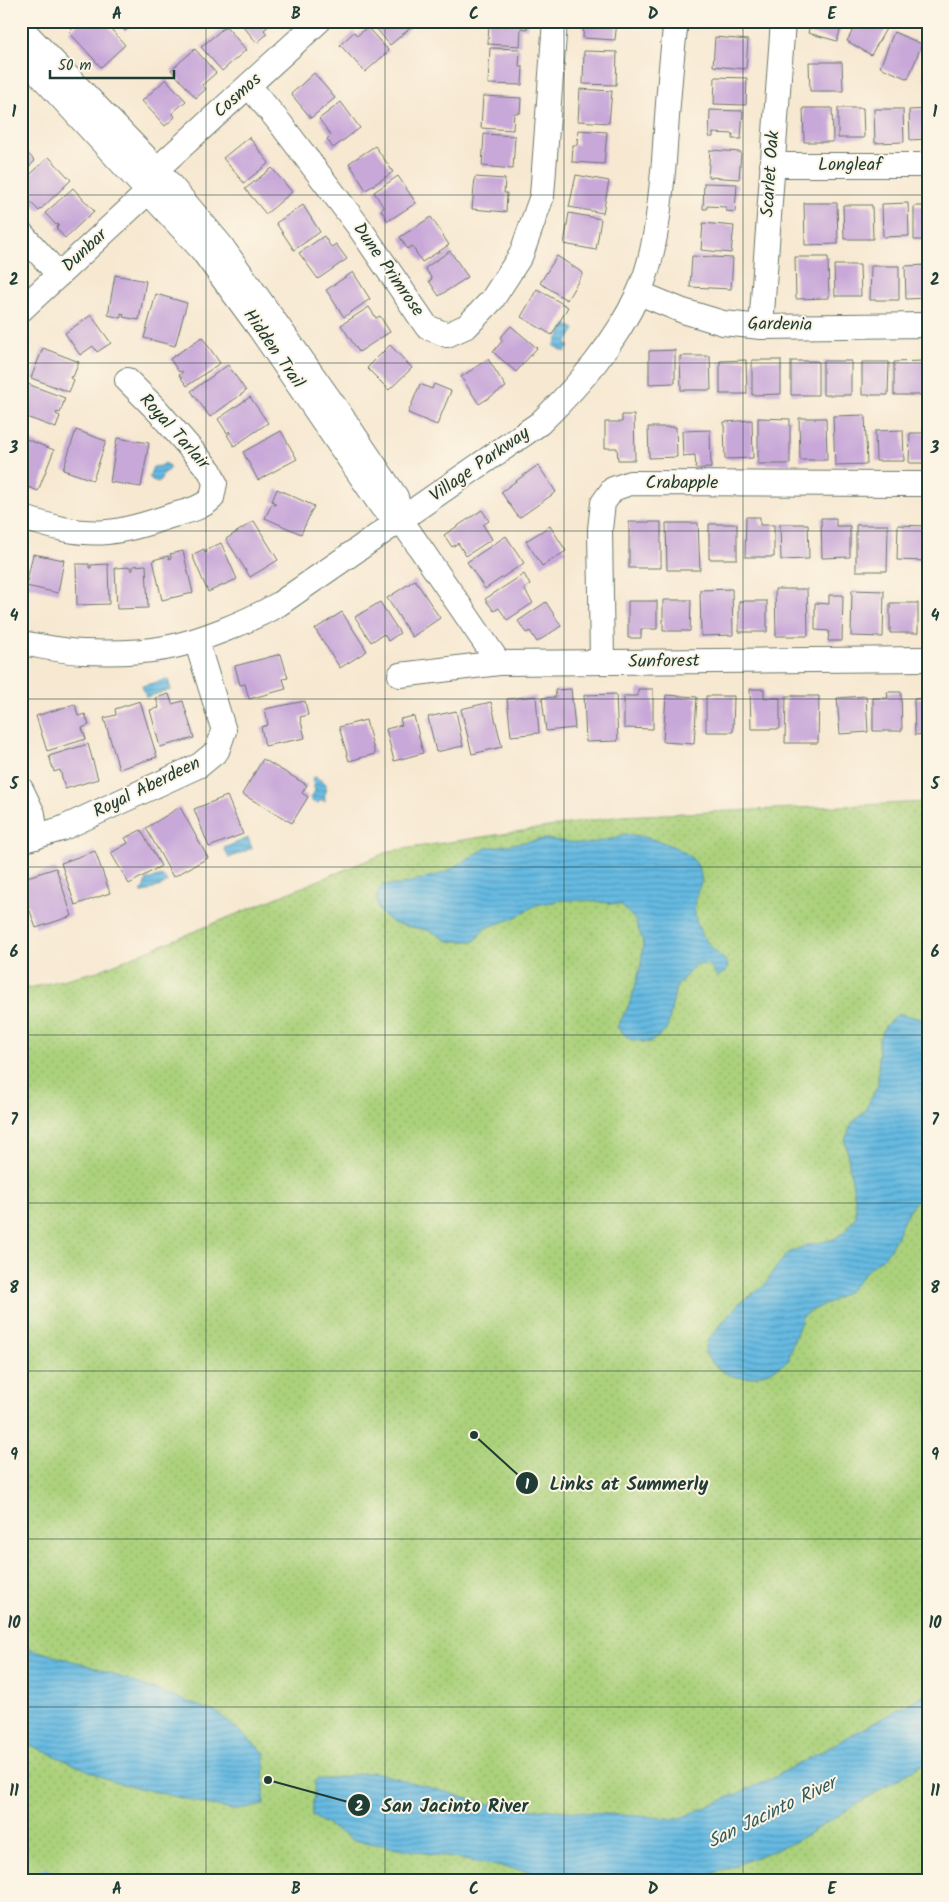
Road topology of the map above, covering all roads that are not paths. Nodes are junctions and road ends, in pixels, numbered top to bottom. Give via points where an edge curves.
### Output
1 (319, 21) edge
2 (554, 21) edge
3 (676, 21) edge
4 (783, 21) edge
5 (21, 28) edge
6 (21, 54) edge
7 (249, 86) junction
8 (772, 165) junction
9 (928, 165) edge
10 (157, 169) junction
11 (149, 192) junction
12 (21, 233) edge
13 (59, 275) junction
14 (639, 293) junction
15 (21, 310) edge
16 (928, 325) edge
17 (761, 327) junction
18 (127, 380) dead end
19 (928, 484) edge
20 (21, 517) edge
21 (401, 520) junction
22 (196, 640) junction
23 (21, 643) edge
24 (928, 659) edge
25 (602, 662) junction
26 (498, 663) junction
27 (400, 675) dead end
28 (21, 789) edge
29 (29, 839) edge

1 - 7 street, Cosmos
2 - 7 street, Dune Primrose via 542,196 521,255 492,300 467,326 447,335 427,327 359,227
3 - 14 street, Village Parkway via 661,199 652,251
4 - 8 street, Scarlet Oak
5 - 10 street
6 - 11 street, Hidden Trail
7 - 10 street, Cosmos
8 - 9 street, Longleaf
8 - 17 street, Scarlet Oak
10 - 21 street via 220,244 282,331 396,498
11 - 13 street, Dunbar
11 - 21 street, Hidden Trail via 202,250 382,507
12 - 13 street
13 - 15 street, Dunbar
14 - 17 street, Gardenia via 722,324
14 - 21 street, Village Parkway via 596,363 540,423
16 - 17 street, Gardenia
18 - 20 street, Royal Tarlair via 210,471 215,483 212,498 199,507 108,532 50,526
19 - 25 street, Crabapple via 630,483 613,489 603,503 600,528
21 - 22 street, Village Parkway via 279,604 256,617
21 - 26 street, Hidden Trail
22 - 23 street, Village Parkway via 166,648 104,652 80,652
22 - 29 street, Royal Aberdeen via 224,730 216,751 200,765 61,829
24 - 25 street, Sunforest
25 - 26 street, Sunforest
26 - 27 street, Sunforest
28 - 29 street via 33,814

